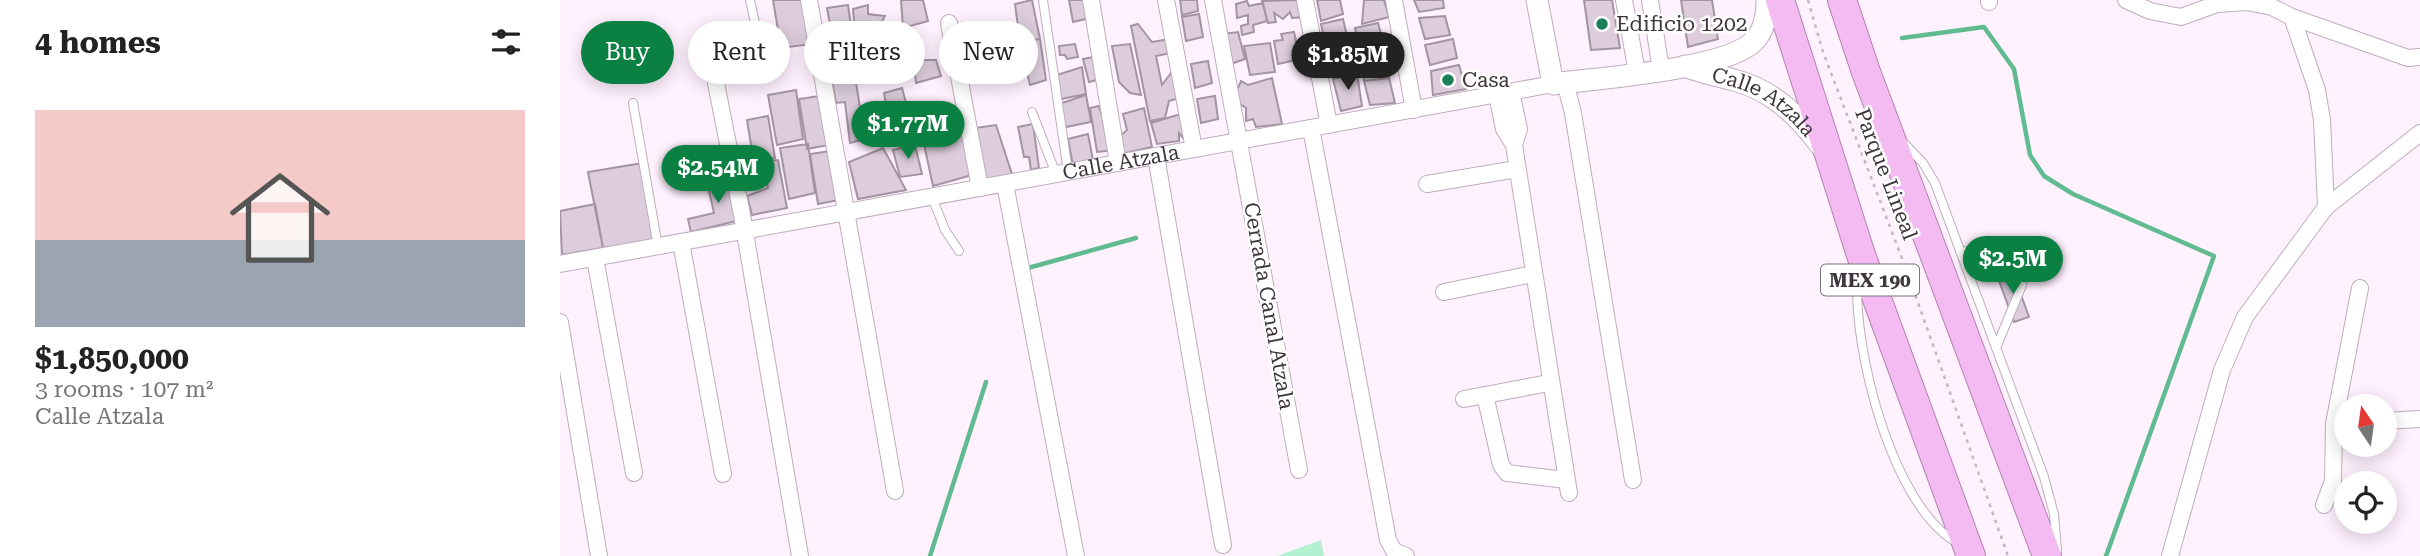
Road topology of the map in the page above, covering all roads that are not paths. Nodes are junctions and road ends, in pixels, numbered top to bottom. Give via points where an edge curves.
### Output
1 (750, 0) edge
2 (809, 0) edge
3 (1043, 0) edge
4 (1091, 0) edge
5 (1167, 0) edge
6 (1213, 0) edge
7 (1305, 0) edge
8 (1394, 0) edge
9 (1537, 0) edge
10 (1624, 0) edge
11 (1650, 0) edge
12 (1767, 0) edge
13 (1780, 0) edge
14 (1842, 0) edge
15 (1861, 0) edge
16 (2126, 0) edge
17 (2292, 17) junction
18 (755, 21) edge
19 (2420, 57) edge
20 (1685, 66) junction
21 (1661, 70) junction
22 (1866, 72) junction
23 (1637, 73) junction
24 (1559, 83) junction
25 (716, 84) edge
26 (960, 84) edge
27 (1504, 93) junction
28 (633, 103) dead end
29 (1414, 110) junction
30 (1032, 112) dead end
31 (1885, 124) junction
32 (1329, 125) junction
33 (1311, 128) junction
34 (2420, 133) edge
35 (1237, 141) junction
36 (1194, 149) junction
37 (1156, 156) junction
38 (1829, 156) junction
39 (1118, 163) junction
40 (1517, 169) junction
41 (1062, 173) junction
42 (1005, 184) junction
43 (1427, 184) dead end
44 (980, 188) junction
45 (932, 197) junction
46 (2326, 207) junction
47 (848, 212) junction
48 (745, 231) junction
49 (681, 242) junction
50 (657, 247) junction
51 (959, 251) dead end
52 (1960, 251) junction
53 (1861, 255) junction
54 (595, 258) junction
55 (560, 264) edge
56 (1533, 274) junction
57 (2360, 288) dead end
58 (1444, 292) dead end
59 (560, 322) edge
60 (1996, 348) junction
61 (1549, 383) junction
62 (2344, 394) edge
63 (1485, 395) junction
64 (1464, 399) dead end
65 (2420, 419) edge
66 (2398, 420) edge
67 (2336, 457) edge
68 (1299, 470) dead end
69 (634, 473) dead end
70 (723, 474) dead end
71 (1633, 480) dead end
72 (895, 491) dead end
73 (2325, 505) dead end
74 (1223, 545) dead end
75 (1969, 552) edge
76 (599, 556) edge
77 (800, 556) edge
78 (1076, 556) edge
79 (1406, 556) edge
80 (2047, 556) edge
81 (2057, 556) edge
82 (2170, 556) edge

1 - 18 lane
2 - 47 street
3 - 41 lane
4 - 39 street
5 - 36 street
6 - 35 street, Cerrada Canal Atzala
7 - 32 street
8 - 29 street
9 - 24 street
10 - 23 street
11 - 21 street
12 - 20 street, Calle Atzala via 1763,27 1754,42
13 - 38 highway, MEX 190
14 - 22 highway, MEX 190
15 - 22 highway
16 - 17 street via 2181,17 2217,4 2247,2
17 - 19 street via 2408,58
17 - 46 street via 2317,90
20 - 21 street, Calle Atzala
20 - 38 street, Calle Atzala via 1774,98 1801,120
21 - 23 street, Calle Atzala
22 - 31 highway, MEX 190
23 - 24 street, Calle Atzala
24 - 27 street, Calle Atzala
24 - 71 street via 1573,113
25 - 48 street
26 - 44 street
27 - 29 street, Calle Atzala
27 - 40 street via 1504,129 1514,145
28 - 50 lane
29 - 32 street, Calle Atzala
30 - 41 lane
31 - 52 lane via 1929,173
31 - 80 highway, MEX 190
32 - 33 street, Calle Atzala
33 - 35 street, Calle Atzala
33 - 79 street via 1388,540 1394,551
34 - 46 street
35 - 36 street, Calle Atzala
35 - 68 street, Cerrada Canal Atzala
36 - 37 street, Calle Atzala
37 - 39 street, Calle Atzala
37 - 74 street
38 - 53 highway, MEX 190
39 - 41 street, Calle Atzala
40 - 43 street
40 - 56 street
41 - 42 street, Calle Atzala
42 - 44 street, Calle Atzala
42 - 78 street
44 - 45 street, Calle Atzala
45 - 47 street, Calle Atzala
45 - 51 lane
46 - 82 street via 2245,317 2222,370
47 - 48 street, Calle Atzala
47 - 72 street
48 - 49 street, Calle Atzala
48 - 77 street
49 - 50 street, Calle Atzala
49 - 70 street
50 - 54 street, Calle Atzala
52 - 60 lane
52 - 60 lane via 2002,254 2014,263 2022,285
53 - 75 highway, MEX 190
53 - 75 lane via 1858,312 1863,351 1896,467 1934,524
54 - 55 street, Calle Atzala
54 - 69 street
56 - 58 street
56 - 61 street
57 - 62 street
59 - 76 street
60 - 81 lane via 2047,486
61 - 63 street
61 - 63 street via 1568,487 1507,473 1501,465
63 - 64 street
65 - 66 street
67 - 73 street

